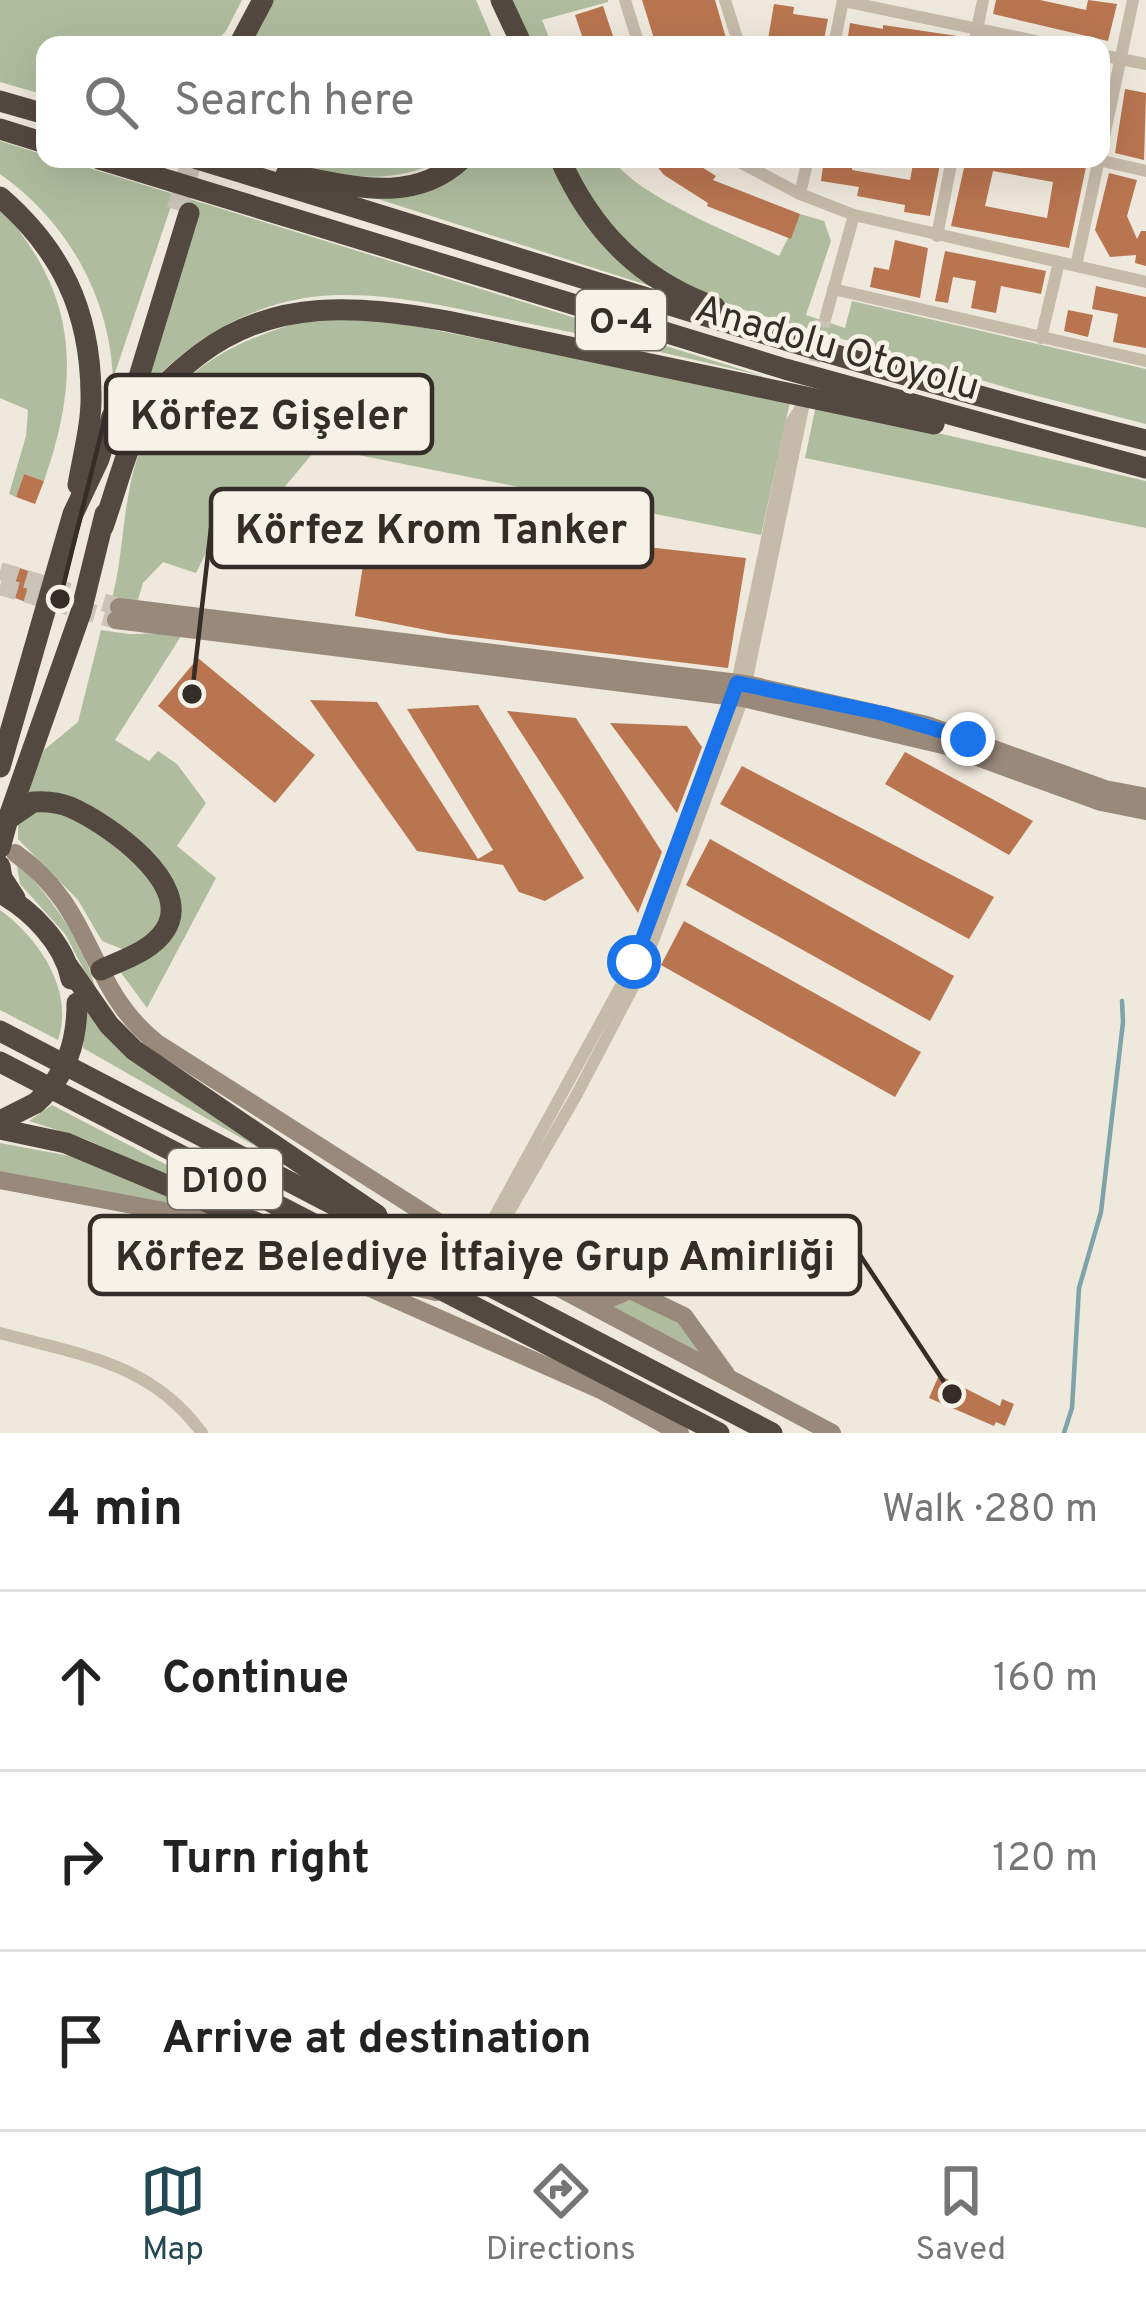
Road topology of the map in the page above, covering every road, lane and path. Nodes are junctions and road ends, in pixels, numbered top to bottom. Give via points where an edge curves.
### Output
1 (249, 0) edge
2 (263, 0) edge
3 (487, 0) edge
4 (501, 0) edge
5 (625, 0) edge
6 (725, 0) edge
7 (843, 0) edge
8 (983, 0) edge
9 (1133, 0) edge
10 (977, 28) junction
11 (231, 36) edge
12 (244, 36) edge
13 (503, 36) edge
14 (518, 36) edge
15 (636, 36) edge
16 (736, 36) edge
17 (835, 36) edge
18 (976, 36) edge
19 (1014, 36) edge
20 (1110, 57) edge
21 (1120, 59) junction
22 (1146, 64) edge
23 (0, 101) edge
24 (1110, 106) edge
25 (36, 111) edge
26 (0, 129) edge
27 (36, 140) edge
28 (1110, 160) edge
29 (129, 168) edge
30 (228, 168) edge
31 (447, 168) edge
32 (565, 168) edge
33 (751, 168) edge
34 (806, 168) edge
35 (950, 168) edge
36 (1097, 168) edge
37 (235, 170) junction
38 (1146, 171) edge
39 (800, 194) junction
40 (0, 196) edge
41 (854, 215) junction
42 (937, 236) junction
43 (1060, 262) junction
44 (1076, 266) junction
45 (1146, 282) edge
46 (833, 289) junction
47 (826, 316) tunnel mouth
48 (1041, 338) junction
49 (1146, 361) edge
50 (885, 368) junction
51 (1146, 440) edge
52 (1060, 448) junction
53 (1146, 468) edge
54 (73, 514) junction
55 (103, 527) junction
56 (117, 614) tunnel mouth
57 (740, 691) junction
58 (0, 767) edge
59 (1146, 797) edge
60 (1146, 811) edge
61 (7, 822) junction
62 (7, 872) edge
63 (68, 965) junction
64 (100, 970) junction
65 (0, 1031) edge
66 (0, 1062) edge
67 (0, 1125) edge
68 (1, 1181) edge
69 (483, 1248) junction
70 (318, 1265) junction
71 (493, 1290) junction
72 (450, 1295) junction
73 (593, 1306) junction
74 (494, 1318) junction
75 (0, 1333) edge
76 (729, 1378) junction
77 (602, 1391) junction
78 (202, 1433) edge
79 (680, 1433) edge
80 (718, 1433) edge
81 (772, 1433) edge
82 (832, 1433) edge

1 - 11 highway
2 - 12 highway
3 - 13 highway
4 - 14 highway
5 - 15 street
6 - 16 street
7 - 10 street
7 - 17 street
8 - 10 street
9 - 21 street
10 - 18 street
10 - 19 street
20 - 21 street
21 - 22 street
21 - 24 street
23 - 25 highway
26 - 27 highway
28 - 38 street
29 - 52 highway, Anadolu Otoyolu / O-4
30 - 37 highway, Anadolu Otoyolu / O-4
31 - 37 highway via 386,190
32 - 50 highway via 594,223 652,276
33 - 39 street
34 - 39 street
35 - 42 street
36 - 44 street
37 - 50 highway, Anadolu Otoyolu / O-4
39 - 41 street
40 - 54 highway via 56,256 77,308 92,393
41 - 42 street
41 - 46 street
42 - 43 street
43 - 44 street
43 - 48 street
44 - 45 street
46 - 47 street
46 - 48 street
48 - 49 street
50 - 51 highway, Anadolu Otoyolu / O-4
52 - 53 highway, Anadolu Otoyolu / O-4
52 - 55 highway via 447,321 313,308 233,333 168,380 145,413
54 - 55 highway via 183,211
54 - 58 highway
55 - 61 highway
56 - 57 main road
57 - 57 street via 804,403 791,423
57 - 59 main road via 927,725
57 - 60 main road
57 - 69 street via 643,968
61 - 62 highway, bridge
61 - 64 highway via 33,802 70,807 161,876 173,909 164,932
62 - 63 highway
62 - 64 main road via 67,902
62 - 69 main road via 59,907 110,1008 140,1041 460,1250
63 - 67 highway, bridge via 76,1003 66,1065 37,1103
63 - 71 highway via 134,1051
64 - 69 main road via 118,1006 157,1043
65 - 71 highway, D100
66 - 72 highway, D100
67 - 72 highway via 80,1148
68 - 70 main road via 164,1208
69 - 73 main road
70 - 72 main road
70 - 77 main road
71 - 81 highway, D100
72 - 74 highway, D100
73 - 76 main road
73 - 76 main road via 630,1290 677,1311
74 - 77 main road
74 - 80 highway, D100
75 - 78 street via 146,1378
76 - 82 main road
77 - 79 main road

